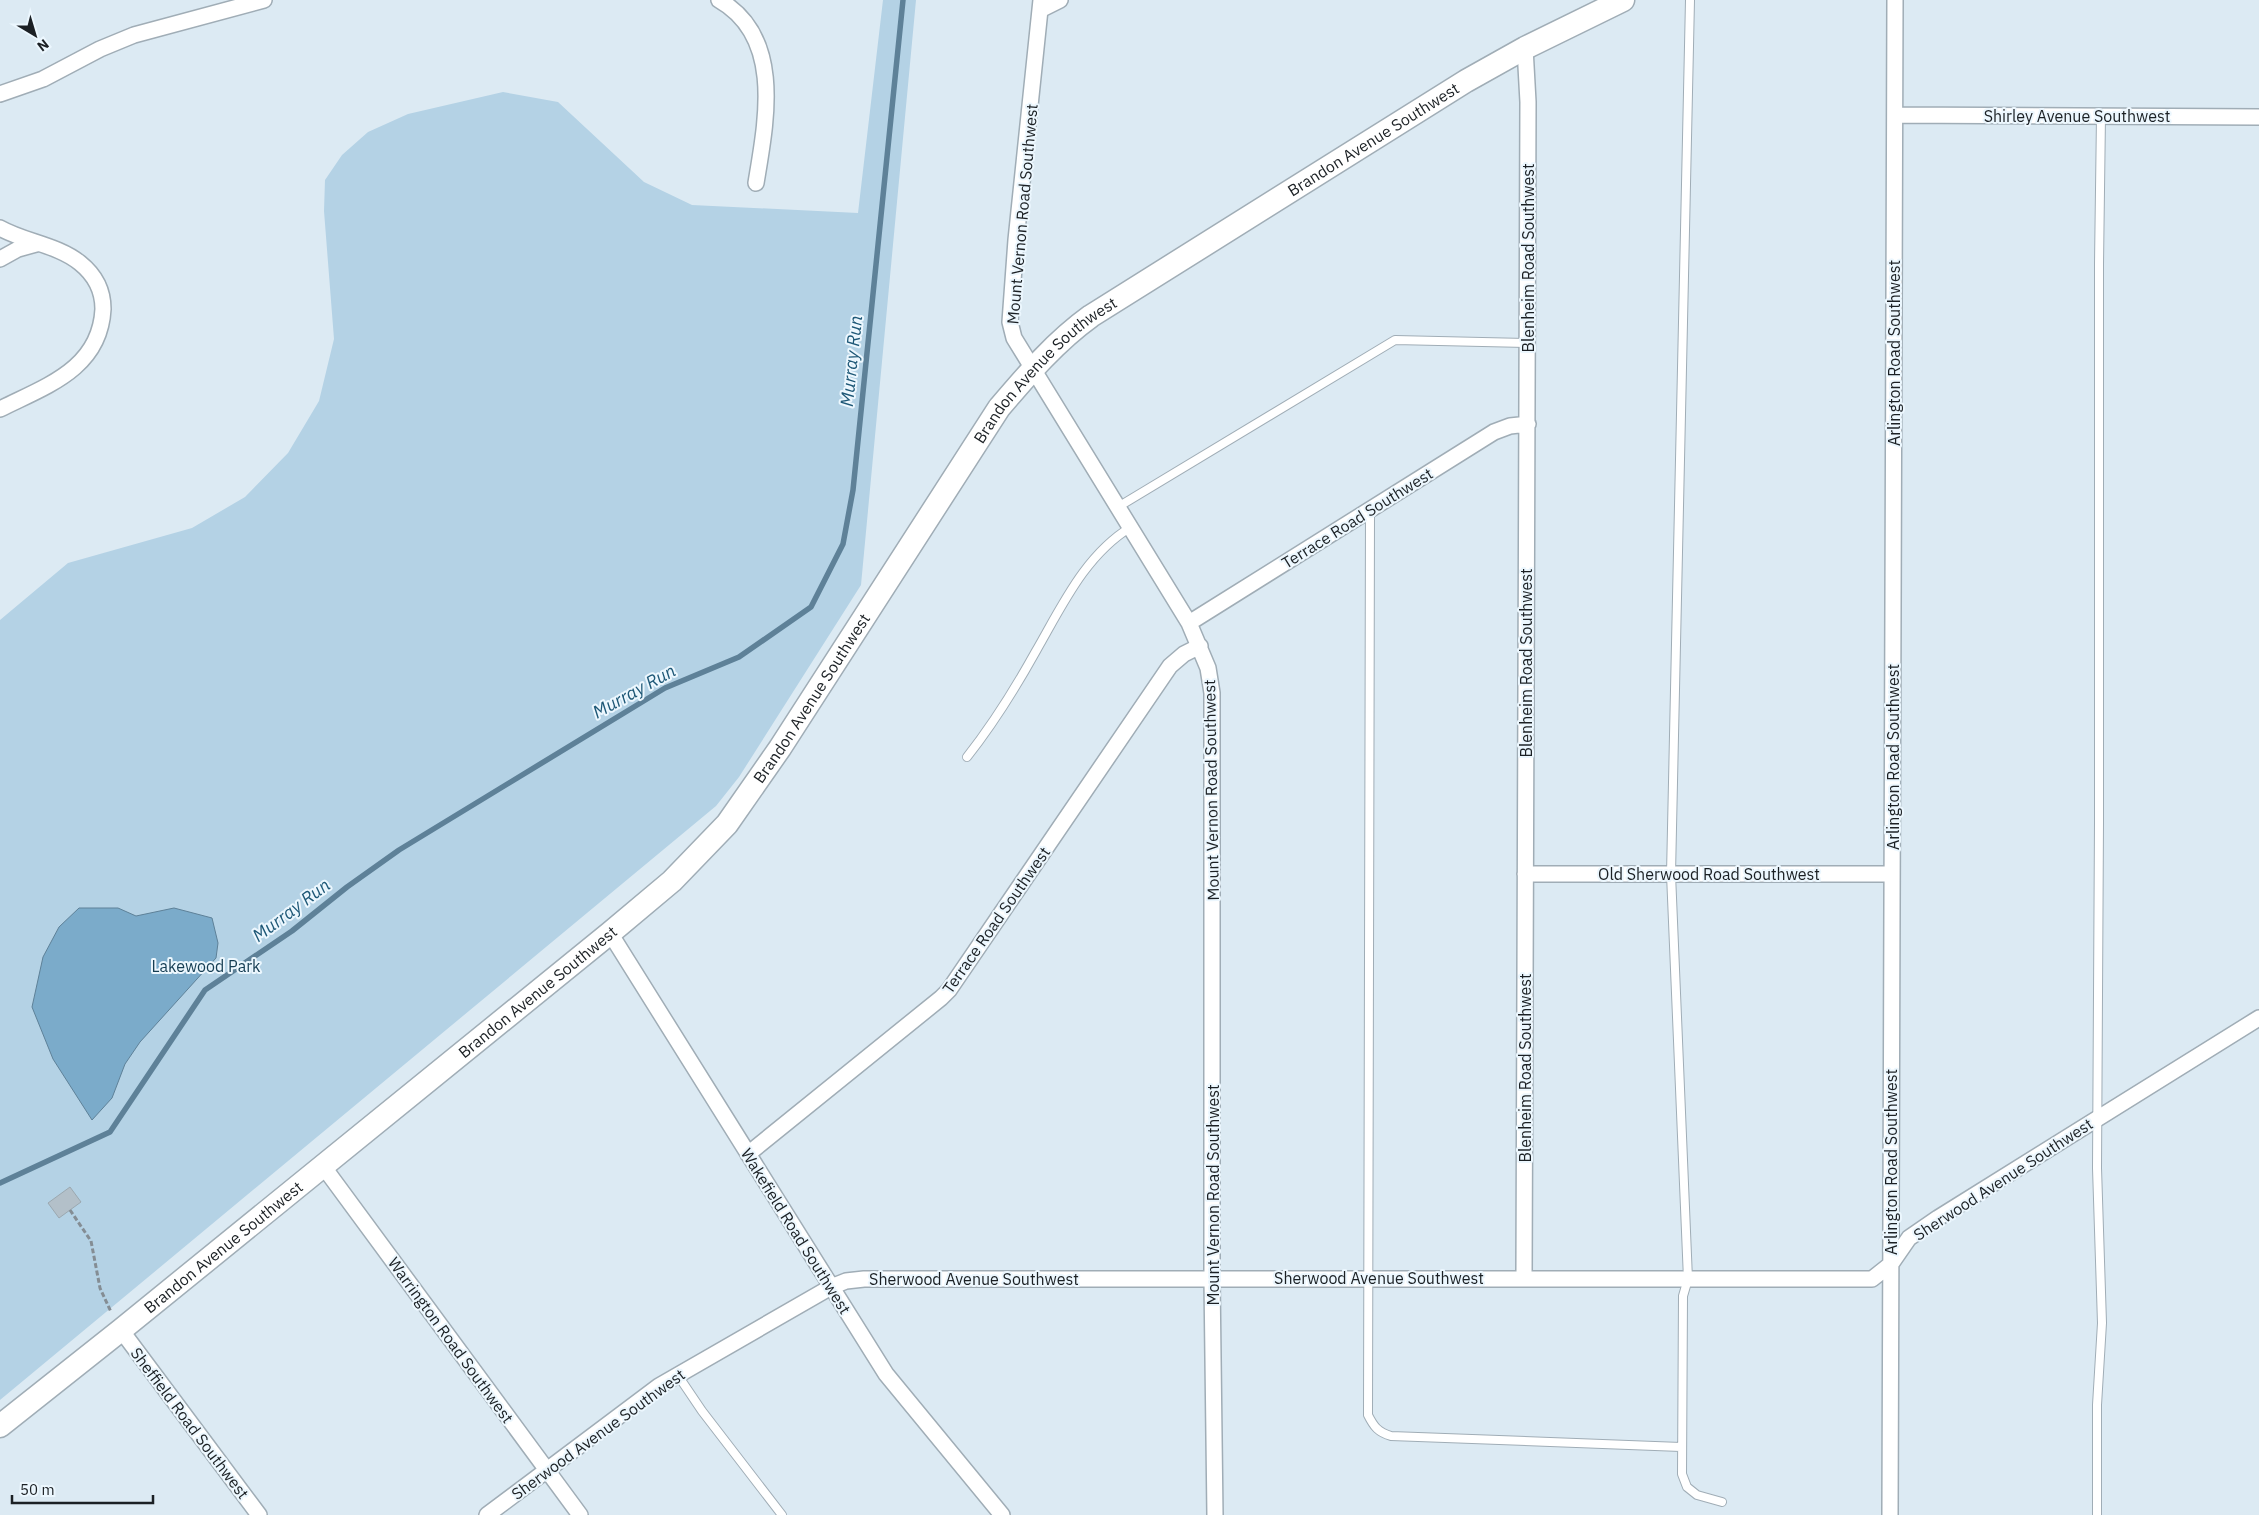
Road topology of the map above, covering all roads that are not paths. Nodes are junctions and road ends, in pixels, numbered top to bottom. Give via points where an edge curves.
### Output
1 (264, 0) edge
2 (719, 0) edge
3 (1060, 0) edge
4 (1623, 0) edge
5 (1690, 0) edge
6 (1895, 0) edge
7 (1041, 5) edge
8 (1525, 48) junction
9 (0, 94) edge
10 (1895, 115) junction
11 (2101, 116) junction
12 (2259, 117) edge
13 (756, 183) dead end
14 (0, 228) edge
15 (36, 244) junction
16 (0, 259) edge
17 (1528, 343) junction
18 (1032, 368) junction
19 (0, 409) edge
20 (1528, 424) junction
21 (1118, 507) junction
22 (1370, 510) junction
23 (1131, 527) junction
24 (1189, 623) junction
25 (1200, 646) junction
26 (967, 757) dead end
27 (1525, 874) junction
28 (1671, 874) junction
29 (1892, 874) junction
30 (610, 933) junction
31 (2259, 1018) edge
32 (2097, 1119) junction
33 (748, 1154) junction
34 (323, 1166) junction
35 (1891, 1264) junction
36 (1370, 1278) junction
37 (1524, 1278) junction
38 (1212, 1279) junction
39 (1688, 1279) junction
40 (831, 1287) junction
41 (121, 1330) junction
42 (677, 1374) junction
43 (0, 1426) edge
44 (1681, 1447) junction
45 (546, 1469) junction
46 (1722, 1502) dead end
47 (259, 1515) edge
48 (487, 1515) edge
49 (580, 1515) edge
50 (782, 1515) edge
51 (1002, 1515) edge
52 (1215, 1515) edge
53 (1890, 1515) edge
54 (2097, 1515) edge

1 - 9 street via 134,35 43,79
2 - 13 street via 745,20 754,32 762,53 766,121
3 - 7 street
4 - 8 main road, Brandon Avenue Southwest
5 - 28 lane
6 - 10 street, Arlington Road Southwest
7 - 18 street, Mount Vernon Road Southwest via 1010,322 1014,338
8 - 17 street, Blenheim Road Southwest
8 - 18 main road, Brandon Avenue Southwest via 1458,86 1091,316 1064,336
10 - 11 street, Shirley Avenue Southwest
10 - 29 street, Arlington Road Southwest
11 - 12 street, Shirley Avenue Southwest
11 - 32 lane
14 - 15 street
15 - 16 street
15 - 19 street via 79,262 93,276 103,301 102,324 97,341 74,369
17 - 20 street, Blenheim Road Southwest
17 - 21 lane via 1395,340
18 - 21 street, Mount Vernon Road Southwest
18 - 30 main road, Brandon Avenue Southwest via 999,408 780,748 727,824 672,881
20 - 22 street, Terrace Road Southwest via 1494,432
20 - 27 street, Blenheim Road Southwest
21 - 23 street, Mount Vernon Road Southwest
22 - 24 street, Terrace Road Southwest
22 - 36 lane
23 - 24 street, Mount Vernon Road Southwest
23 - 26 lane via 1115,537 1086,569
24 - 25 street, Mount Vernon Road Southwest
25 - 33 street, Terrace Road Southwest via 1170,666 949,990
25 - 38 street, Mount Vernon Road Southwest via 1212,693
27 - 28 street, Old Sherwood Road Southwest
27 - 37 street, Blenheim Road Southwest
28 - 29 street, Old Sherwood Road Southwest
28 - 39 lane
29 - 35 street, Arlington Road Southwest
30 - 33 street, Wakefield Road Southwest
30 - 34 main road, Brandon Avenue Southwest
31 - 32 street, Sherwood Avenue Southwest
32 - 35 street, Sherwood Avenue Southwest via 1910,1238
32 - 54 lane via 2102,1324 2097,1405
33 - 40 street, Wakefield Road Southwest
34 - 41 main road, Brandon Avenue Southwest
34 - 45 street, Warrington Road Southwest
35 - 39 street, Sherwood Avenue Southwest via 1872,1279 1861,1280
35 - 53 street, Arlington Road Southwest
36 - 37 street, Sherwood Avenue Southwest
36 - 38 street, Sherwood Avenue Southwest
36 - 44 lane via 1368,1415 1381,1433 1391,1436
37 - 39 street, Sherwood Avenue Southwest
38 - 40 street, Sherwood Avenue Southwest via 864,1279
38 - 52 street, Mount Vernon Road Southwest
39 - 44 lane via 1684,1296
40 - 42 street, Sherwood Avenue Southwest
40 - 51 street, Wakefield Road Southwest via 886,1374
41 - 43 main road, Brandon Avenue Southwest
41 - 47 street, Sheffield Road Southwest
42 - 45 street, Sherwood Avenue Southwest
42 - 50 lane
44 - 46 lane via 1682,1474 1687,1487 1697,1495
45 - 48 street, Sherwood Avenue Southwest
45 - 49 street, Warrington Road Southwest

